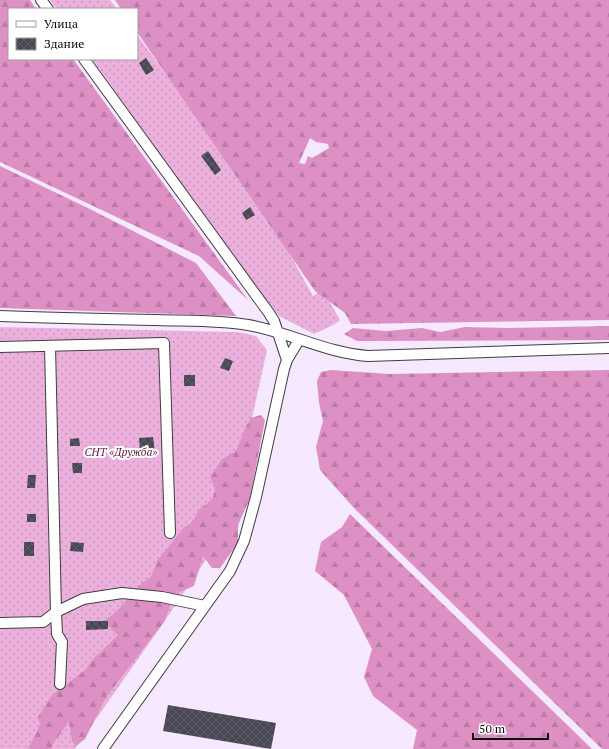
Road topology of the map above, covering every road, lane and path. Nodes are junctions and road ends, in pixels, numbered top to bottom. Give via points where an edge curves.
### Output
1 (41, 0) edge
2 (47, 8) edge
3 (85, 60) edge
4 (0, 316) edge
5 (278, 332) junction
6 (299, 340) junction
7 (50, 346) junction
8 (0, 347) edge
9 (609, 348) edge
10 (287, 360) junction
11 (170, 533) dead end
12 (205, 606) junction
13 (56, 612) junction
14 (0, 623) edge
15 (60, 684) dead end
16 (103, 749) edge

1 - 2 street
3 - 5 street via 269,312
4 - 5 street via 225,323
5 - 6 street
5 - 10 street
6 - 9 street via 350,355 368,356
6 - 10 street
7 - 8 street
7 - 11 street via 164,343
7 - 13 street
10 - 12 street via 244,541 230,571
12 - 13 street via 162,597 122,593 83,599
12 - 16 street
13 - 14 street via 43,622
13 - 15 street via 57,634 62,642

